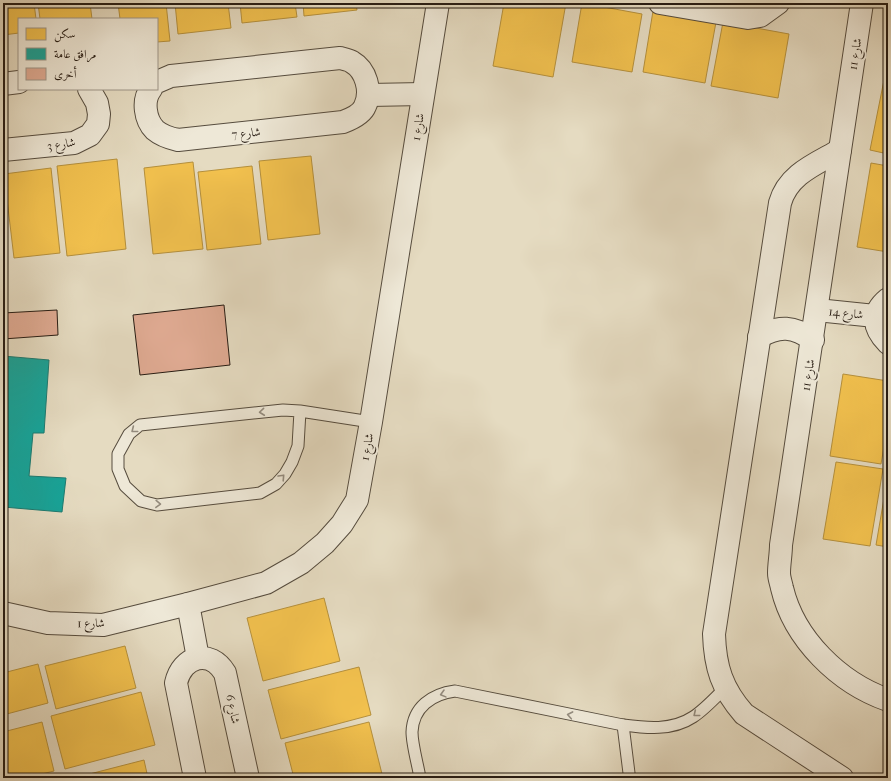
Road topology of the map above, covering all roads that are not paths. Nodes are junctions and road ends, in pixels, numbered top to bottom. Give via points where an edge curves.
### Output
1 (438, 3) edge
2 (660, 3) edge
3 (778, 3) edge
4 (862, 3) edge
5 (18, 82) edge
6 (158, 82) edge
7 (3, 84) edge
8 (90, 90) edge
9 (150, 90) edge
10 (423, 94) junction
11 (369, 95) junction
12 (3, 150) edge
13 (840, 150) junction
14 (882, 308) edge
15 (817, 310) junction
16 (759, 337) junction
17 (813, 340) junction
18 (888, 343) edge
19 (300, 411) junction
20 (372, 422) junction
21 (188, 604) junction
22 (3, 613) edge
23 (198, 658) junction
24 (725, 688) junction
25 (888, 700) edge
26 (623, 725) junction
27 (629, 773) dead end
28 (195, 778) edge
29 (248, 778) edge
30 (420, 778) edge
31 (842, 778) edge

1 - 10 street, شارع 1
2 - 3 street via 748,18 760,16
4 - 13 street, شارع 11
5 - 7 street
6 - 11 street via 171,76 340,58 351,60 357,66 366,80
8 - 12 street, شارع 3 via 97,103 99,114 98,124 90,135 74,143
9 - 11 street, شارع 7 via 145,102 149,121 154,129 165,137 178,140 343,122 354,118 365,107
10 - 11 street
10 - 20 street, شارع 1
13 - 15 street, شارع 11
13 - 16 street via 793,178 782,193
14 - 15 street, شارع 14
14 - 18 street, شارع 14 via 876,324
15 - 17 street, شارع 11
16 - 17 street via 776,329 786,328 805,334
16 - 24 street via 714,634 714,653
17 - 25 street, شارع 11 via 779,573 786,602 801,632 822,658 848,680
19 -> 19 lane via 283,410 140,426 129,434 118,454 118,469 125,486 141,501 157,505 260,493 276,484 292,462 298,446
19 - 20 lane
20 - 21 street, شارع 1 via 357,500 342,524 325,543 301,563 266,583
21 - 22 street, شارع 1 via 103,625 48,623
21 - 23 street
23 - 28 street via 178,674 176,684
23 - 29 street, شارع 6 via 208,658 225,673
24 -> 26 lane via 693,718 678,724 662,728
24 - 31 street via 744,714
26 - 27 lane
26 -> 30 lane via 455,691 444,693 425,703 414,722 412,733

